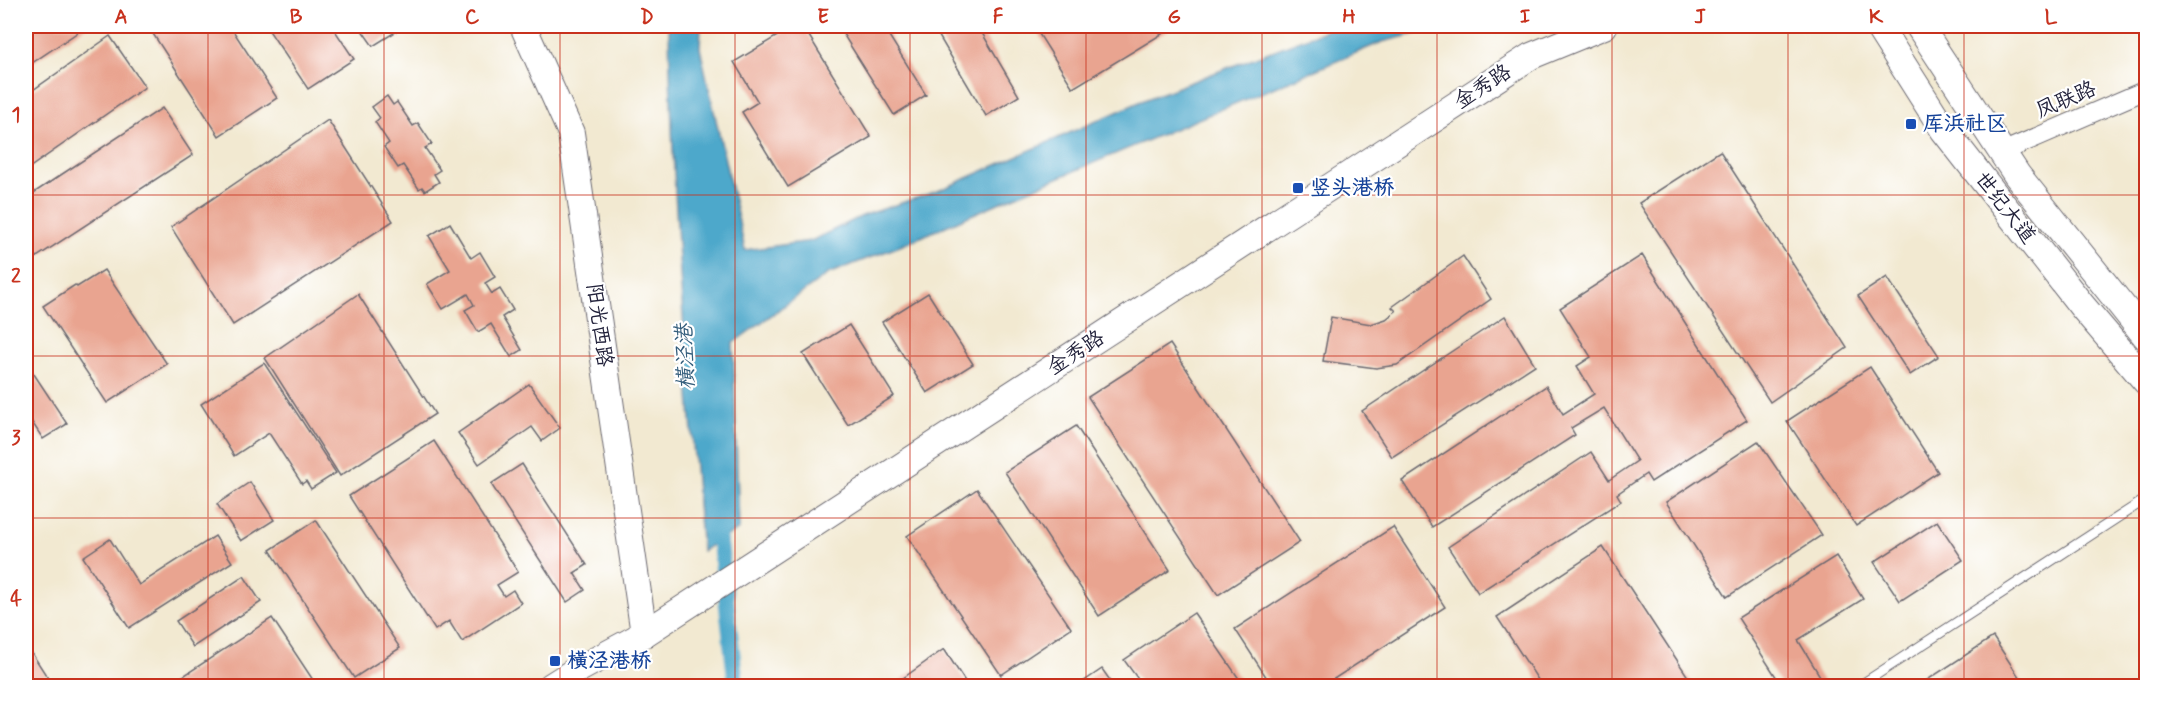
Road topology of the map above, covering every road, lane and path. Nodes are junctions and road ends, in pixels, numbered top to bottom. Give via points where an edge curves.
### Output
1 (523, 26) edge
2 (1604, 26) edge
3 (1878, 26) edge
4 (1919, 26) edge
5 (2146, 90) edge
6 (2002, 152) junction
7 (2146, 336) edge
8 (2146, 381) edge
9 (2146, 499) edge
10 (644, 634) junction
11 (551, 687) edge
12 (1859, 687) edge

1 - 10 street, 阳光西路 via 571,133
2 - 10 street, 金秀路 via 1531,56
3 - 8 main road, 世纪大道 via 1944,130
4 - 6 main road, 世纪大道
5 - 6 street, 凤联路
6 - 7 main road, 世纪大道
9 - 12 lane
10 - 11 street, 金秀路

